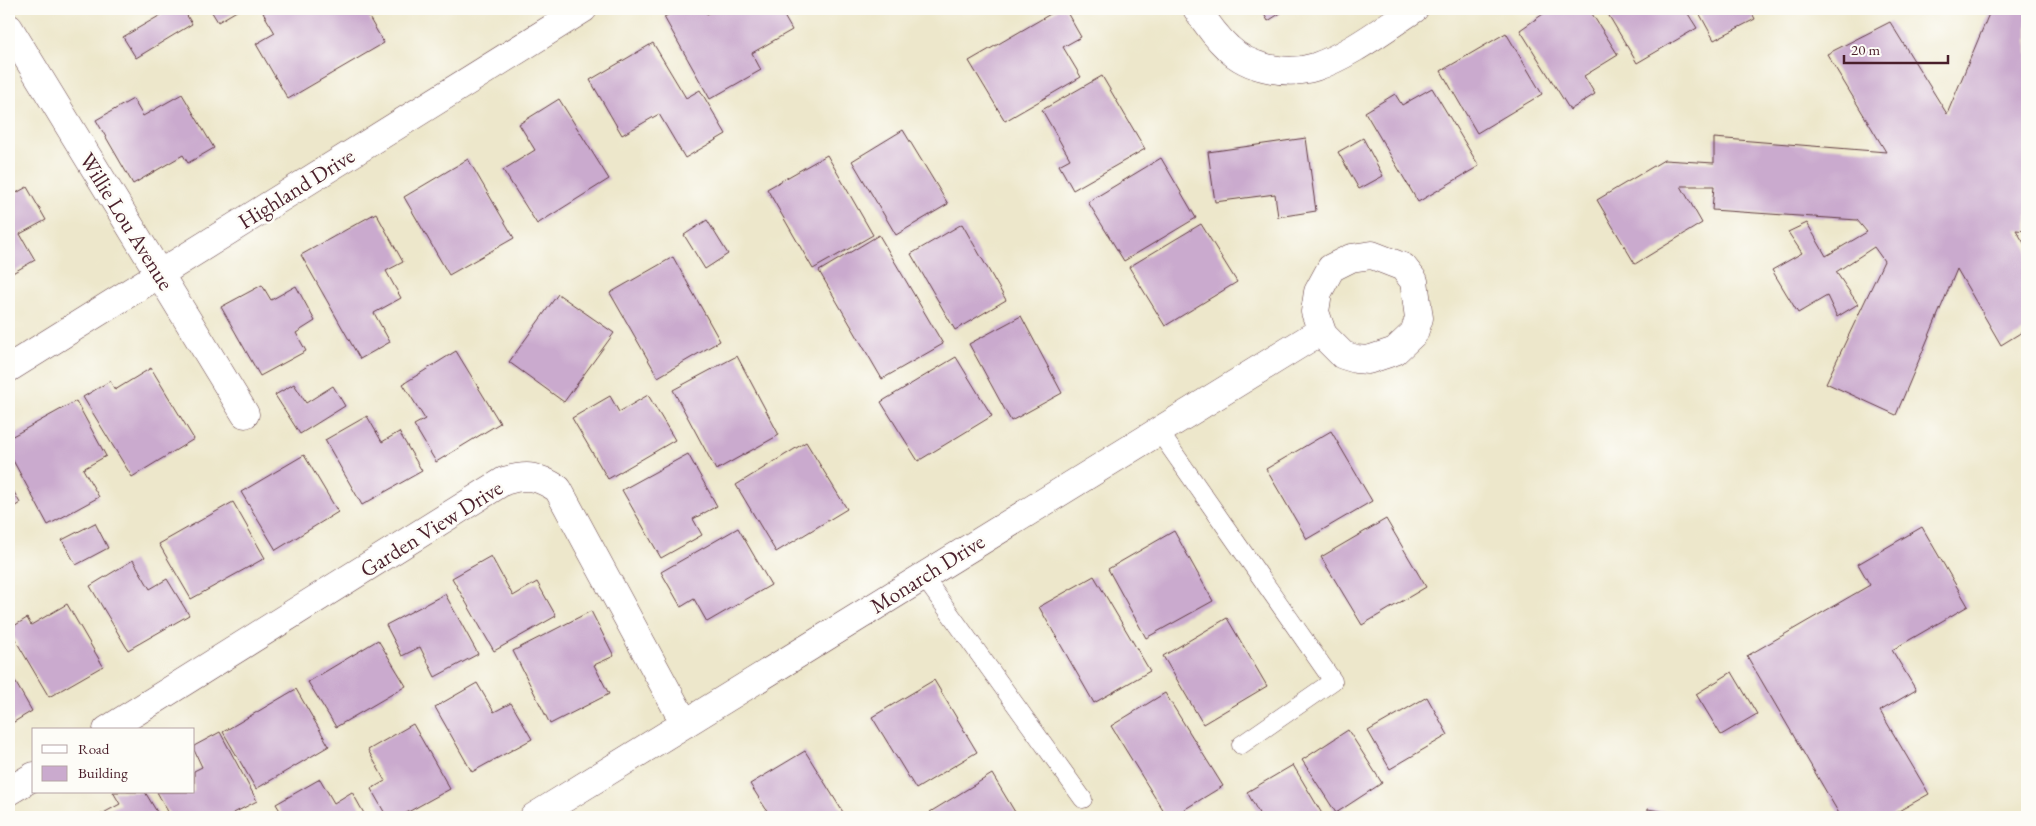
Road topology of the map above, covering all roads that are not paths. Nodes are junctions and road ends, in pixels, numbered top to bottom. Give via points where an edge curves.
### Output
1 (583, 9) edge
2 (1197, 9) edge
3 (1414, 9) edge
4 (9, 28) edge
5 (159, 274) junction
6 (1321, 331) dead end
7 (9, 368) edge
8 (245, 414) dead end
9 (1158, 430) junction
10 (923, 576) junction
11 (685, 724) junction
12 (110, 728) edge
13 (1241, 745) dead end
14 (32, 777) edge
15 (9, 791) edge
16 (1083, 799) dead end
17 (534, 817) edge

1 - 5 street, Highland Drive
2 - 3 street via 1229,50 1260,66 1292,71 1314,68 1339,56
4 - 5 street, Willie Lou Avenue
5 - 7 street, Highland Drive
5 - 8 street, Willie Lou Avenue
6 - 9 street, Monarch Drive
9 - 10 street, Monarch Drive
9 - 13 lane via 1333,681
10 - 11 street, Monarch Drive
10 - 16 lane
11 - 12 street, Garden View Drive via 558,490 543,479 522,475 504,481
11 - 17 street, Monarch Drive
14 - 15 street

